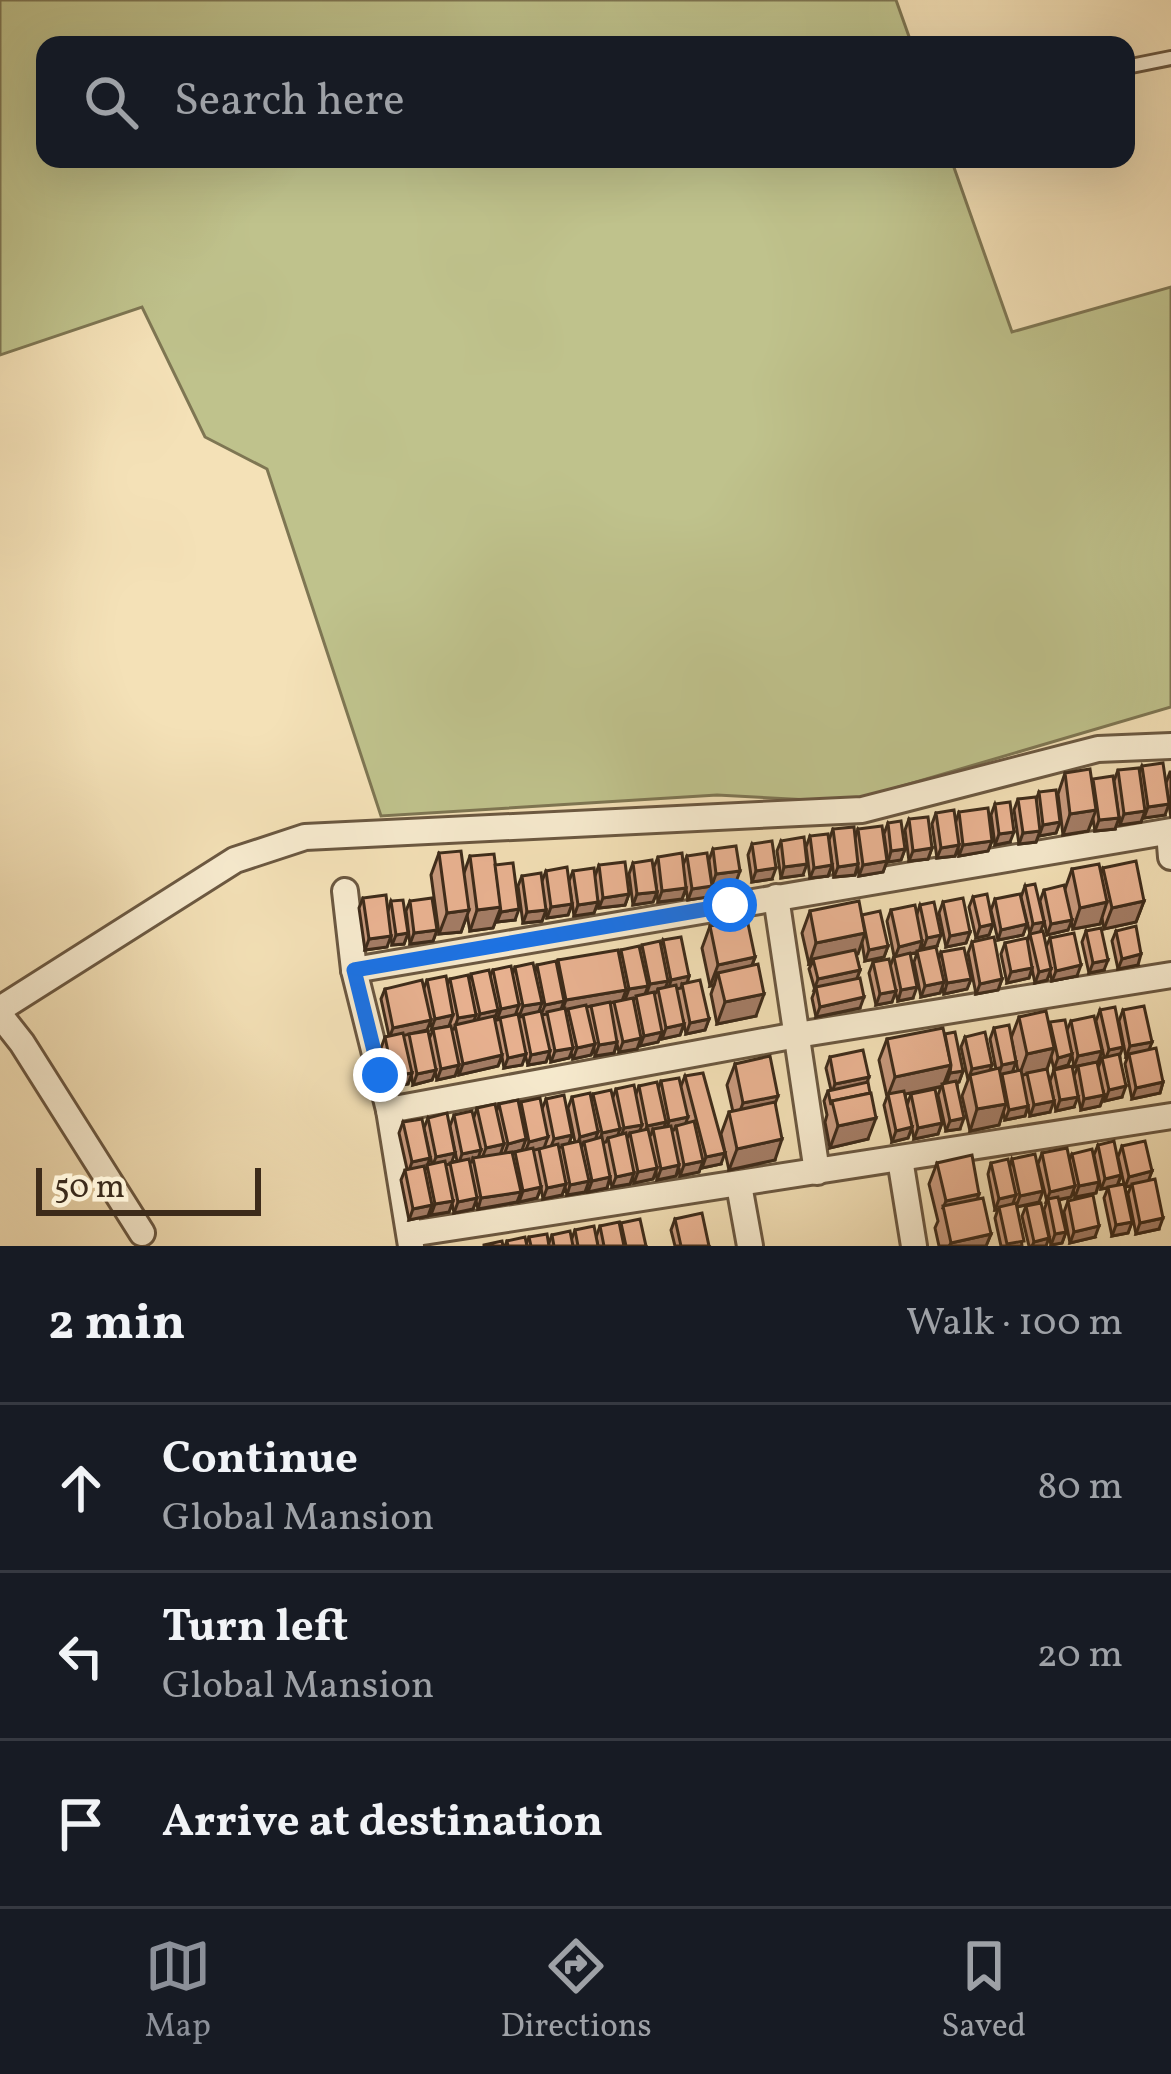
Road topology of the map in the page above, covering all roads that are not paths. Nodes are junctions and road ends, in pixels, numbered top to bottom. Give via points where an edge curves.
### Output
1 (1171, 58) edge
2 (1135, 65) edge
3 (1171, 746) edge
4 (1170, 840) edge
5 (345, 891) dead end
6 (776, 897) junction
7 (354, 970) junction
8 (1171, 975) edge
9 (0, 1012) edge
10 (796, 1035) junction
11 (389, 1110) junction
12 (1171, 1116) edge
13 (900, 1159) junction
14 (817, 1172) junction
15 (740, 1185) junction
16 (142, 1233) dead end
17 (410, 1240) edge
18 (750, 1246) edge
19 (914, 1246) edge

1 - 2 lane
3 - 9 street via 1098,749 862,810 305,837 235,860
4 - 6 street
5 - 7 street
6 - 7 street
6 - 10 street
7 - 11 street
8 - 10 street
9 - 16 street
10 - 11 street
10 - 14 street
11 - 17 street
12 - 13 street
13 - 14 street
13 - 19 street
14 - 15 street
15 - 17 street
15 - 18 street

